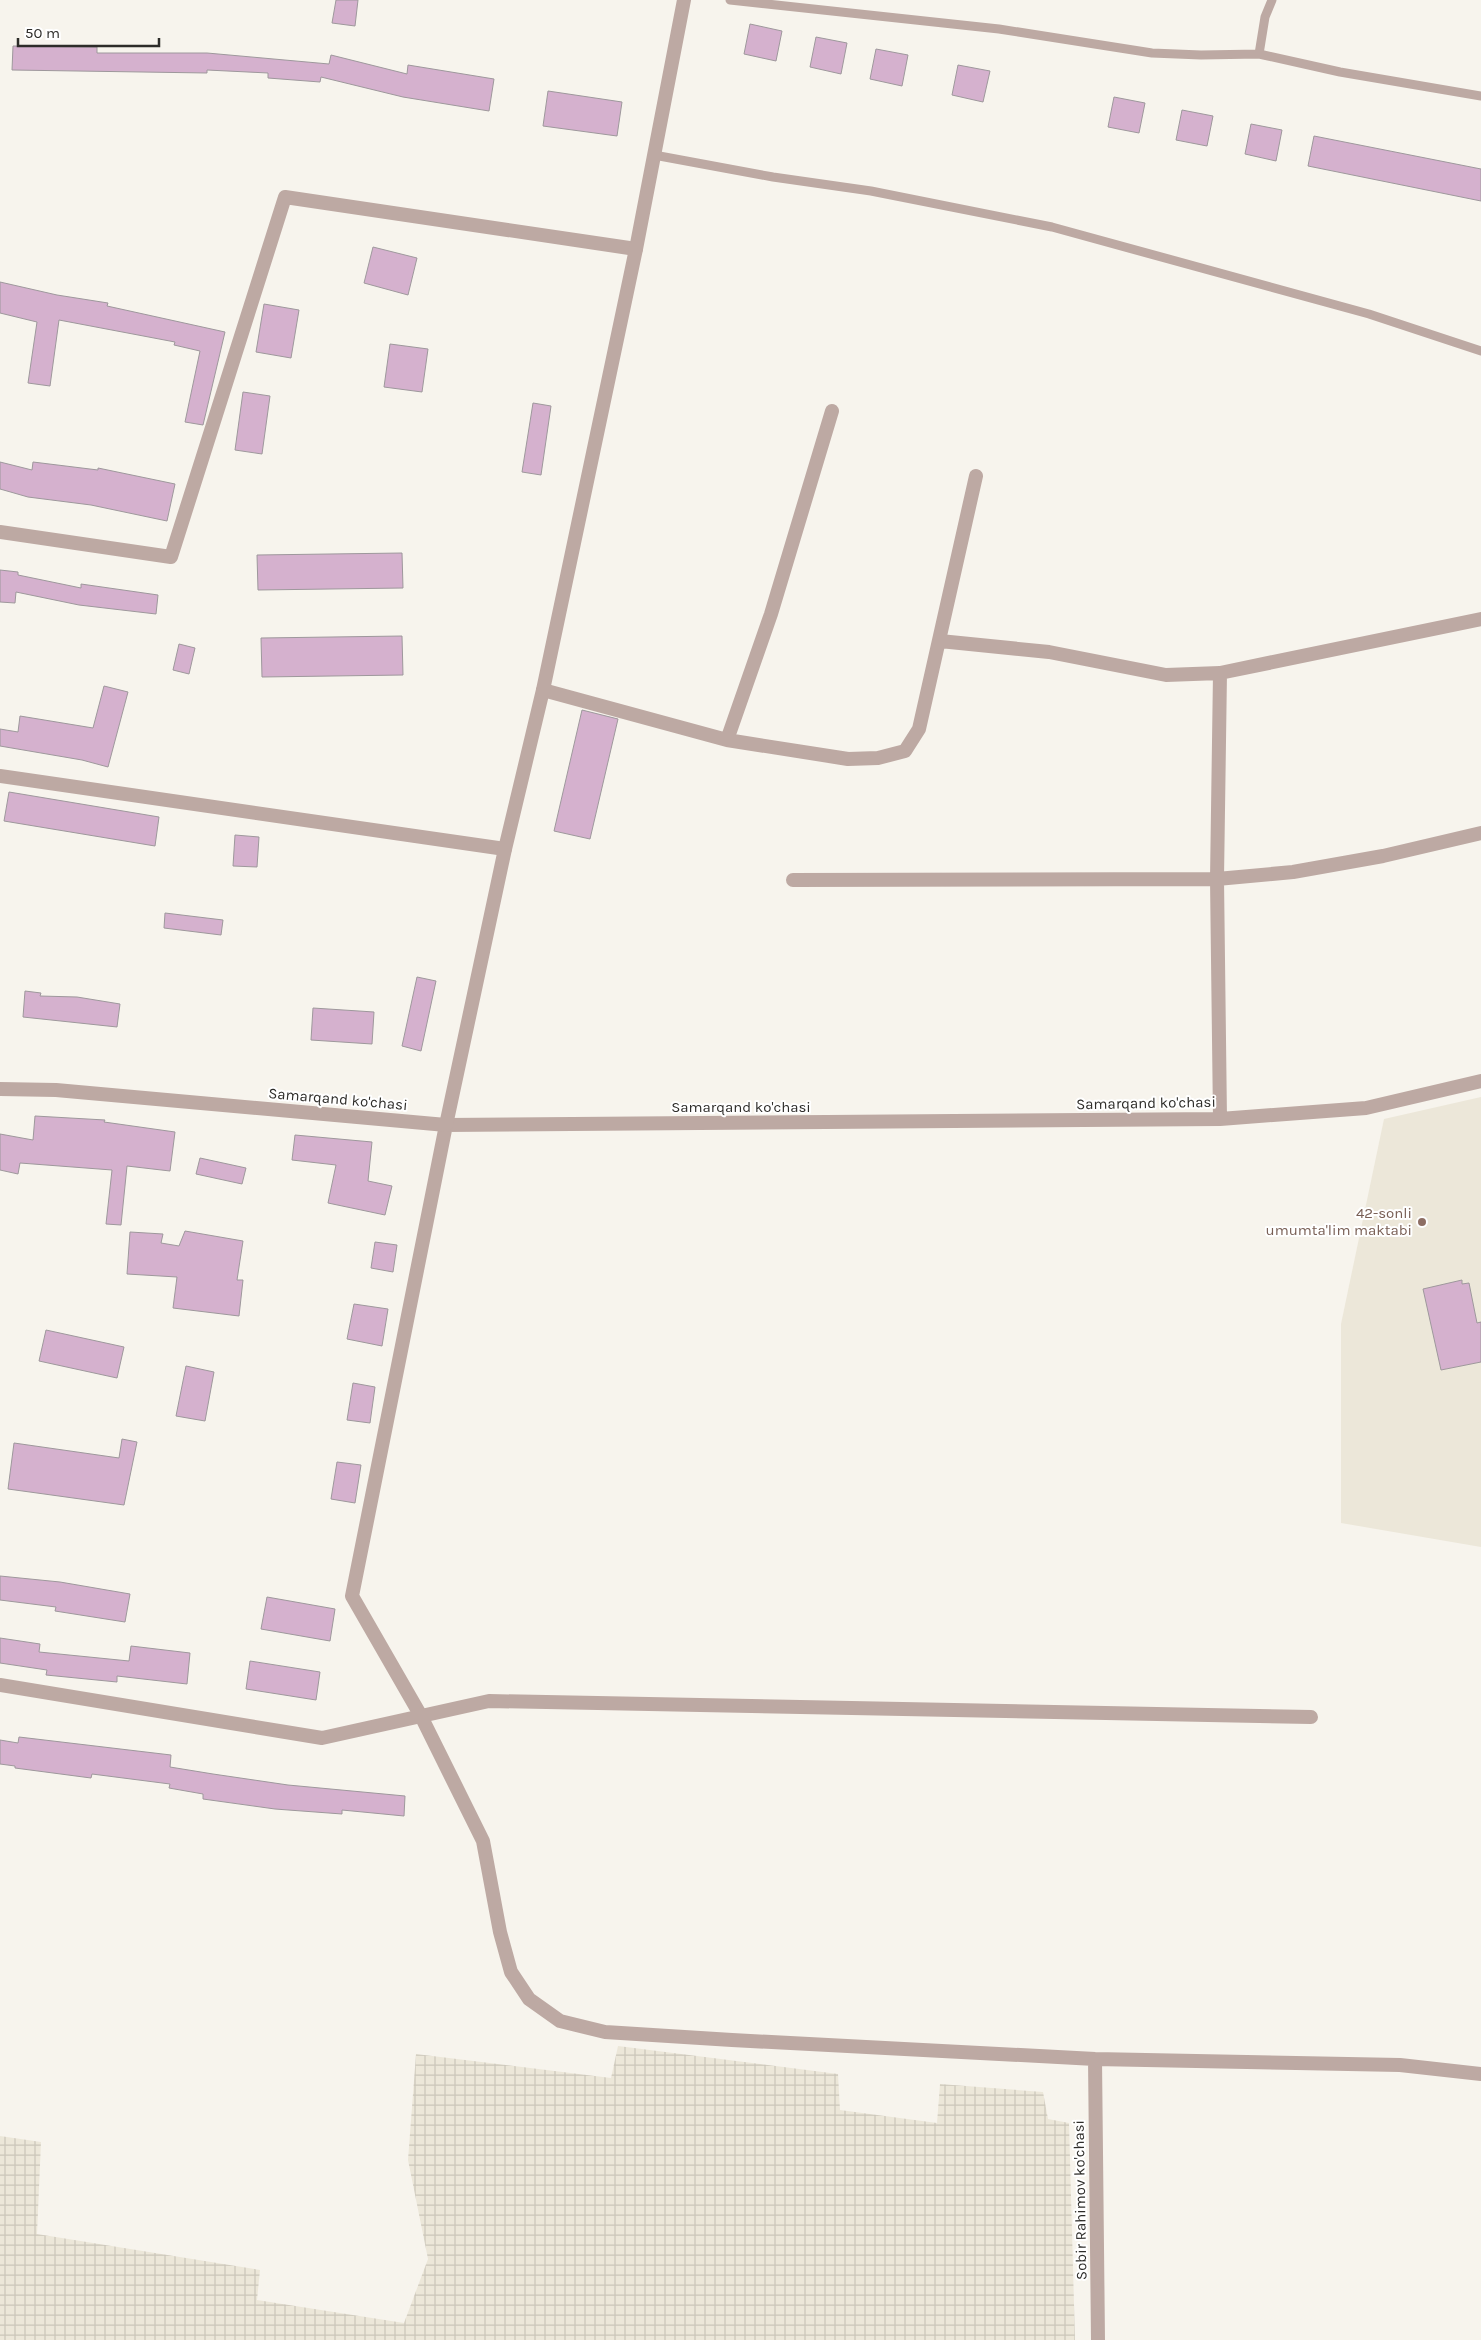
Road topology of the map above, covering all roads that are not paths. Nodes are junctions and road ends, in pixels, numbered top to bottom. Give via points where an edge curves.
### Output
1 (684, 0) edge
2 (730, 0) edge
3 (1272, 0) edge
4 (1259, 54) junction
5 (1481, 96) edge
6 (654, 155) junction
7 (636, 250) junction
8 (1481, 351) edge
9 (832, 411) dead end
10 (976, 476) dead end
11 (0, 532) edge
12 (1481, 619) edge
13 (940, 641) junction
14 (1220, 673) junction
15 (543, 690) junction
16 (727, 740) junction
17 (0, 776) edge
18 (1481, 833) edge
19 (505, 849) junction
20 (1217, 879) junction
21 (793, 880) dead end
22 (1481, 1081) edge
23 (0, 1089) edge
24 (1220, 1119) junction
25 (446, 1125) junction
26 (0, 1684) edge
27 (421, 1716) junction
28 (1311, 1717) dead end
29 (1095, 2059) junction
30 (1481, 2074) edge
31 (1098, 2340) edge

1 - 6 street
2 - 4 lane via 999,29 1152,53
3 - 4 lane via 1265,17
4 - 5 lane via 1340,72
6 - 7 street
6 - 8 lane via 871,191 1052,227 1350,309
7 - 11 street via 285,197 171,557
7 - 15 street
9 - 16 street via 771,614
10 - 13 street
12 - 14 street
13 - 14 street via 1049,652 1166,675
13 - 16 street via 919,728 905,751 878,758 848,759
14 - 20 street
15 - 16 street
15 - 19 street
17 - 19 street
18 - 20 street via 1383,856 1293,872
19 - 25 street
20 - 21 street
20 - 24 street
22 - 24 street, Samarqand ko'chasi via 1366,1108
23 - 25 street, Samarqand ko'chasi via 56,1090
24 - 25 street, Samarqand ko'chasi
25 - 27 street via 352,1596
26 - 27 street via 322,1738
27 - 28 street via 489,1701
27 - 29 street via 483,1841 511,1972 529,1999 560,2021 605,2032 660,2036
29 - 30 street via 1400,2066
29 - 31 street, Sobir Rahimov ko'chasi

